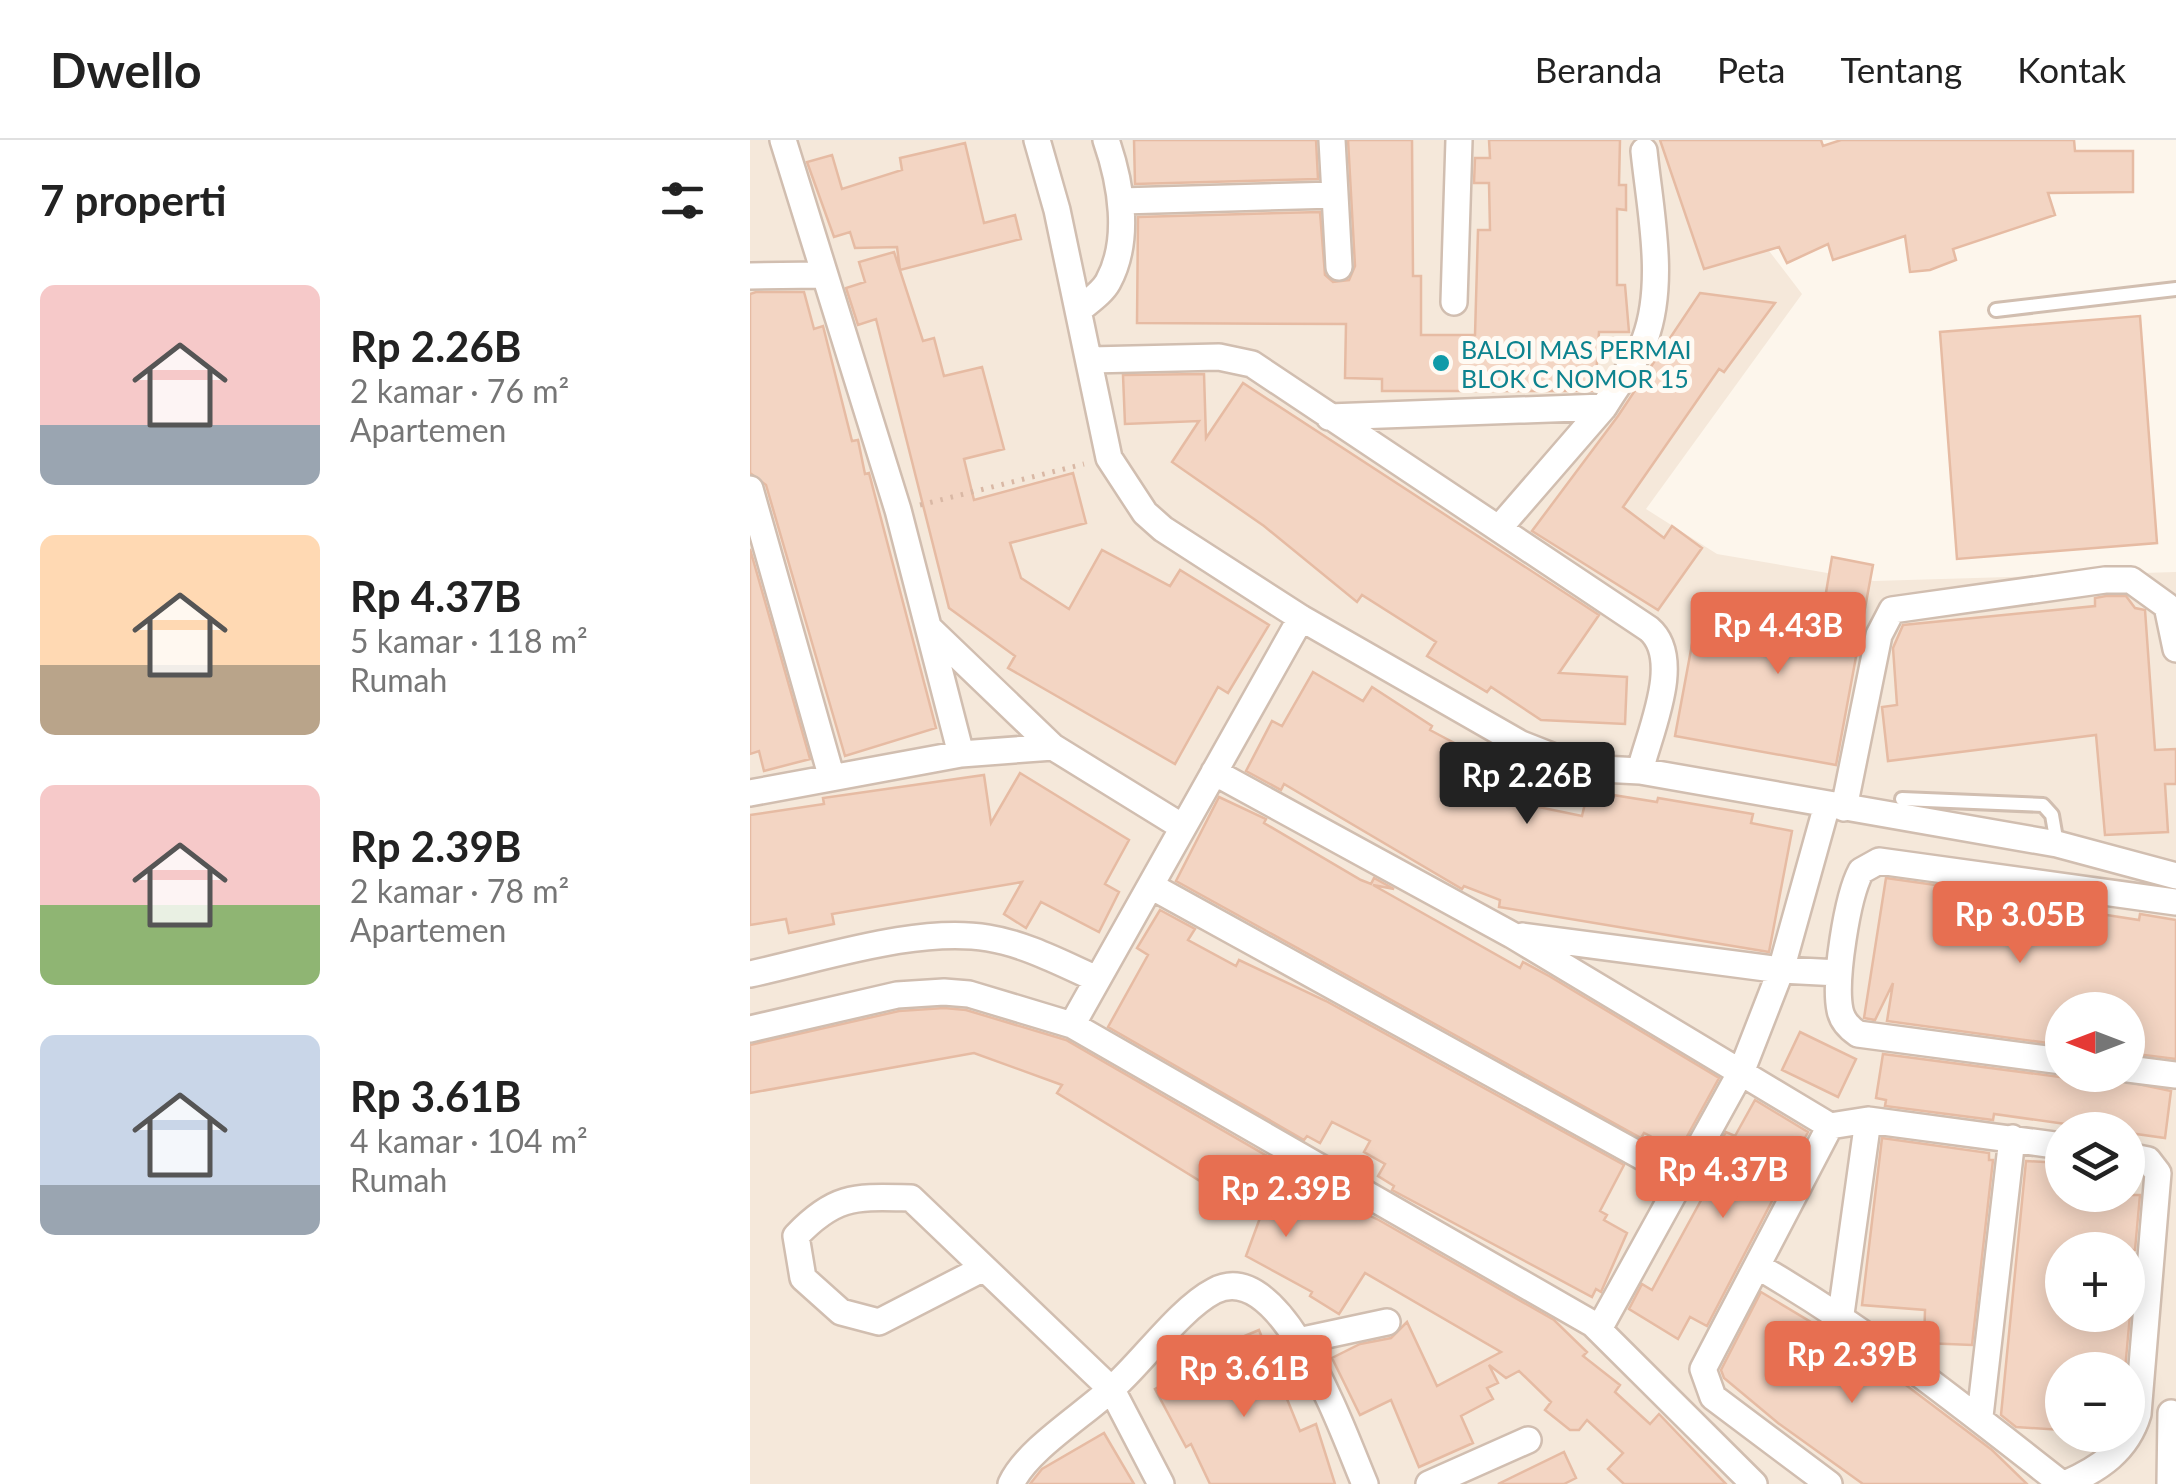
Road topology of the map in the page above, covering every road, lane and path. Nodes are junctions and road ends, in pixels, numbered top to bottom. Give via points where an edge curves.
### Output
1 (783, 140) edge
2 (1037, 140) edge
3 (1106, 140) edge
4 (1332, 140) edge
5 (1459, 140) edge
6 (1644, 151) dead end
7 (1335, 195) junction
8 (1121, 202) junction
9 (1339, 267) dead end
10 (821, 275) junction
11 (750, 276) edge
12 (2176, 289) edge
13 (1454, 302) dead end
14 (1079, 310) junction
15 (1996, 310) dead end
16 (1090, 360) junction
17 (1604, 407) junction
18 (1329, 417) junction
19 (1110, 458) junction
20 (750, 489) edge
21 (898, 510) junction
22 (1500, 528) junction
23 (1301, 618) junction
24 (930, 629) junction
25 (2176, 649) edge
26 (1052, 747) junction
27 (961, 754) junction
28 (1640, 771) junction
29 (1214, 772) junction
30 (831, 775) junction
31 (750, 793) edge
32 (1902, 799) dead end
33 (1835, 806) junction
34 (1181, 826) junction
35 (2057, 844) junction
36 (2176, 876) edge
37 (1151, 886) junction
38 (2176, 902) edge
39 (1512, 935) junction
40 (1781, 970) junction
41 (1840, 973) junction
42 (750, 974) edge
43 (1098, 979) junction
44 (1072, 1025) junction
45 (750, 1028) edge
46 (2045, 1059) edge
47 (1742, 1070) junction
48 (2145, 1071) edge
49 (2176, 1076) edge
50 (1868, 1120) junction
51 (1830, 1126) junction
52 (2012, 1138) junction
53 (2045, 1143) edge
54 (2145, 1159) edge
55 (1679, 1178) junction
56 (1757, 1266) junction
57 (984, 1268) junction
58 (1841, 1314) junction
59 (1386, 1322) dead end
60 (1598, 1329) junction
61 (1303, 1340) junction
62 (1112, 1390) junction
63 (2171, 1413) dead end
64 (1980, 1416) junction
65 (1528, 1440) dead end
66 (1011, 1484) edge
67 (1162, 1484) edge
68 (1365, 1484) edge
69 (1429, 1484) edge
70 (1754, 1484) edge
71 (1828, 1484) edge
72 (2064, 1484) edge
73 (2170, 1484) edge

1 - 10 street
2 - 14 street
3 - 8 street
4 - 7 street
5 - 13 street
6 - 17 street via 1654,250 1651,313 1644,341
7 - 8 street
7 - 9 street
8 - 14 street via 1121,237 1108,284
10 - 11 street
10 - 21 street
12 - 15 lane
14 - 16 street
16 - 18 street via 1244,360
16 - 19 street
17 - 18 street
17 - 22 street
18 - 22 street
19 - 21 path
19 - 23 street via 1162,529
20 - 30 street
21 - 24 street
22 - 28 street via 1657,636 1665,669
23 - 28 street via 1521,744 1582,768
23 - 29 street
24 - 26 street
24 - 27 street
25 - 33 street via 2167,606 2131,580 1892,610 1879,634
26 - 27 street
26 - 34 street
27 - 30 street
28 - 33 street
29 - 34 street
29 - 39 street
30 - 31 street
32 - 35 lane via 2042,804 2052,815
33 - 35 street
33 - 40 street
34 - 37 street
35 - 36 street
37 - 43 street
37 - 55 street
38 - 41 street via 1879,861 1866,865 1856,880
39 - 40 street
39 - 47 street
40 - 41 street
40 - 47 street
41 - 46 street via 1840,1013 1858,1034
42 - 43 street via 967,936 1024,948
43 - 44 street
44 - 45 street via 944,992 898,995
44 - 60 street
47 - 51 street
47 - 55 street
48 - 49 street
50 - 51 street
50 - 52 street
50 - 58 street
51 - 56 street
52 - 53 street
52 - 64 street
54 - 72 street via 2158,1174 2138,1414 2121,1448 2095,1471
55 - 60 street
56 - 58 street
56 - 71 street via 1706,1360 1703,1380 1712,1398
57 - 57 street via 911,1198 852,1197 821,1210 796,1236 803,1278 841,1312 879,1322
57 - 62 street
58 - 64 street
59 - 61 street
60 - 70 street
61 - 62 street via 1258,1296 1223,1287 1202,1299
61 - 68 street
62 - 66 street via 1022,1466
62 - 67 street
63 - 73 street
64 - 72 street
65 - 69 street

